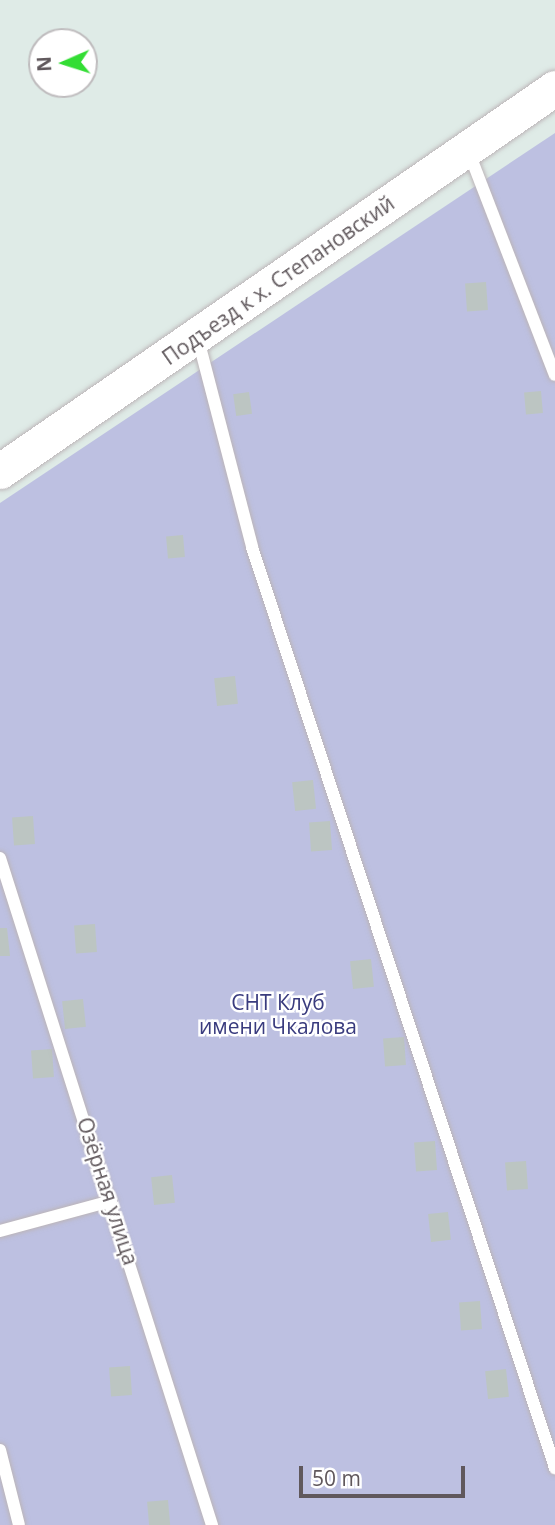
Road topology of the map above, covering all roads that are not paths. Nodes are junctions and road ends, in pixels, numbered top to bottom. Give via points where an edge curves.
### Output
1 (555, 88) edge
2 (468, 149) junction
3 (197, 335) junction
4 (555, 374) edge
5 (0, 471) edge
6 (0, 858) edge
7 (111, 1201) junction
8 (0, 1231) edge
9 (0, 1450) edge
10 (555, 1468) edge
11 (19, 1525) edge
12 (212, 1525) edge

1 - 2 street, Подъезд к х. Степановский
2 - 3 street, Подъезд к х. Степановский
2 - 4 lane
3 - 5 street, Подъезд к х. Степановский
3 - 10 lane via 252,547
6 - 7 lane, Озёрная улица
7 - 8 lane
7 - 12 lane, Озёрная улица
9 - 11 lane

